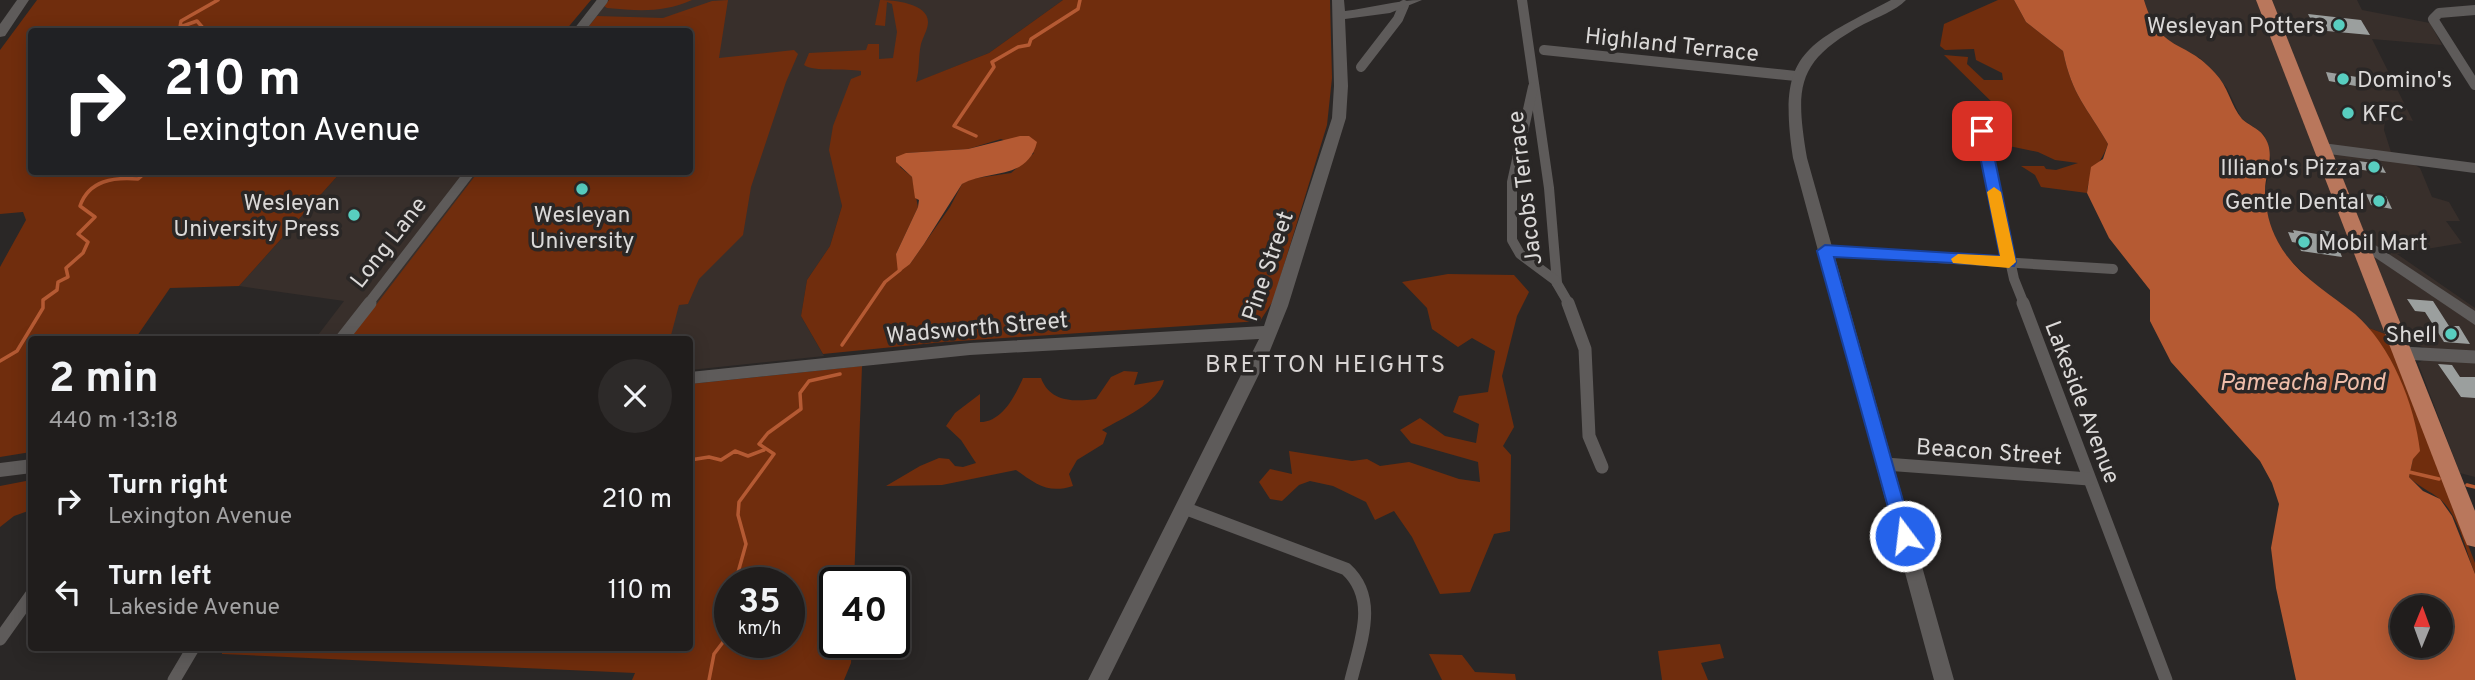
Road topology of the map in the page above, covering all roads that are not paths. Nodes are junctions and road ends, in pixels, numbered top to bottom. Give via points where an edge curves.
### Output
1 (23, 0) edge
2 (603, 0) edge
3 (1521, 0) edge
4 (1900, 0) edge
5 (2264, 0) edge
6 (1410, 3) edge
7 (1338, 8) edge
8 (2475, 10) edge
9 (581, 28) edge
10 (0, 33) edge
11 (1544, 50) dead end
12 (1361, 67) dead end
13 (1796, 76) junction
14 (2475, 84) edge
15 (1533, 87) junction
16 (1982, 131) dead end
17 (2322, 148) junction
18 (2475, 168) edge
19 (468, 175) edge
20 (2357, 238) junction
21 (1825, 251) junction
22 (2009, 262) junction
23 (2113, 269) dead end
24 (1557, 284) junction
25 (2475, 319) edge
26 (1269, 332) junction
27 (344, 336) edge
28 (2403, 353) junction
29 (2475, 357) edge
30 (693, 378) edge
31 (1885, 464) junction
32 (28, 466) edge
33 (1602, 467) dead end
34 (0, 470) edge
35 (2089, 479) junction
36 (1184, 508) junction
37 (2475, 538) edge
38 (28, 600) edge
39 (0, 639) edge
40 (191, 651) edge
41 (174, 680) edge
42 (1098, 680) edge
43 (1351, 680) edge
44 (1944, 680) edge
45 (2166, 680) edge

1 - 10 street
2 - 9 street
3 - 15 street, Jacobs Terrace
4 - 13 street via 1818,47
5 - 17 main road
6 - 7 street
6 - 12 street
7 - 26 street, Pine Street via 1339,118
8 - 14 street via 2433,17
11 - 13 street, Highland Terrace
13 - 21 street via 1795,137
15 - 24 street, Jacobs Terrace via 1549,188
15 - 24 street, Jacobs Terrace via 1512,179 1511,238 1518,252
16 - 22 street, Lakeside Avenue
17 - 18 street
17 - 20 main road
19 - 27 street, Long Lane
20 - 25 street
20 - 28 main road
21 - 22 street
21 - 31 street
22 - 23 street
22 - 35 street, Lakeside Avenue
24 - 33 street, Jacobs Terrace via 1580,332 1587,360 1588,436
26 - 30 street, Wadsworth Street via 982,348
26 - 36 street, Pine Street
28 - 29 street
28 - 37 main road
31 - 35 street, Beacon Street
31 - 44 street
32 - 34 street
35 - 45 street, Lakeside Avenue
36 - 42 street, Pine Street
36 - 43 street via 1346,569 1357,578 1366,601 1365,619
38 - 39 street
40 - 41 street

